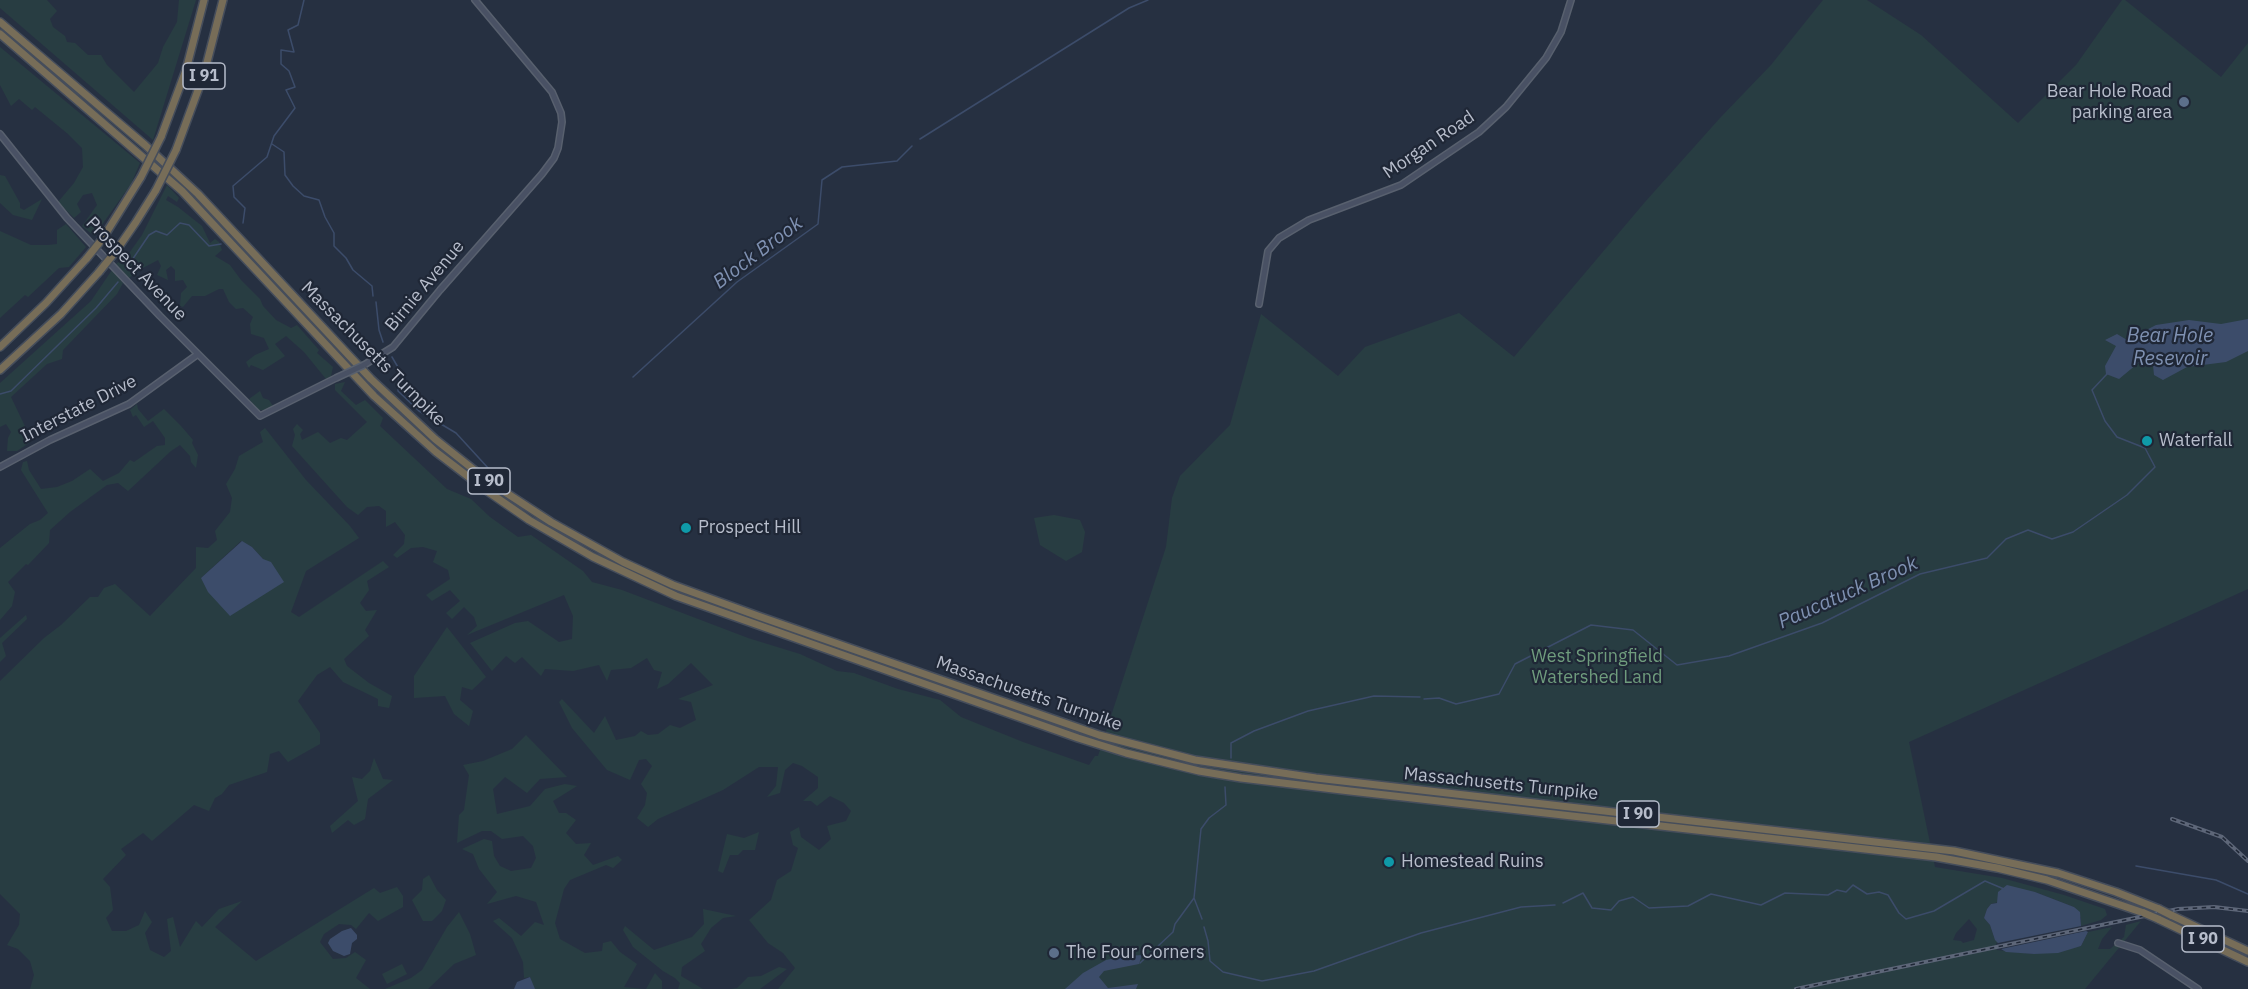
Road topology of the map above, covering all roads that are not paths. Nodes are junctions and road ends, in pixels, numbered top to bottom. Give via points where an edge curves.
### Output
1 (204, 0) edge
2 (223, 0) edge
3 (475, 0) edge
4 (1571, 0) edge
5 (0, 20) edge
6 (0, 36) edge
7 (0, 134) edge
8 (1259, 304) dead end
9 (0, 346) edge
10 (198, 354) junction
11 (0, 370) edge
12 (260, 416) joint
13 (0, 467) edge
14 (2118, 943) dead end
15 (2248, 951) edge
16 (2248, 962) edge
17 (2198, 989) edge

1 - 9 highway, I 91, bridge via 186,70 141,177 87,258
2 - 11 highway, I 91, bridge via 204,74 176,150 156,190 99,272 56,320
3 - 12 street, Birnie Avenue, bridge via 556,100 562,122 554,158 393,347
4 - 8 street, Morgan Road via 1561,32 1546,58 1506,108 1479,132 1401,185 1309,220 1279,238 1268,251
5 - 15 highway, Massachusetts Turnpike / I 90, bridge via 198,194 421,427 488,481 551,522 623,562 691,592 1110,739 1195,760 1273,773 1954,851 2058,873 2116,892
6 - 16 highway, Massachusetts Turnpike / I 90, bridge via 192,201 395,416 453,465 529,520 592,557 676,596 1107,747 1189,768 1241,778 1968,862 2064,885 2144,913
7 - 10 street, Prospect Avenue via 60,210
10 - 12 street, Prospect Avenue
10 - 13 street, Interstate Drive via 129,404
14 - 17 street via 2140,950

